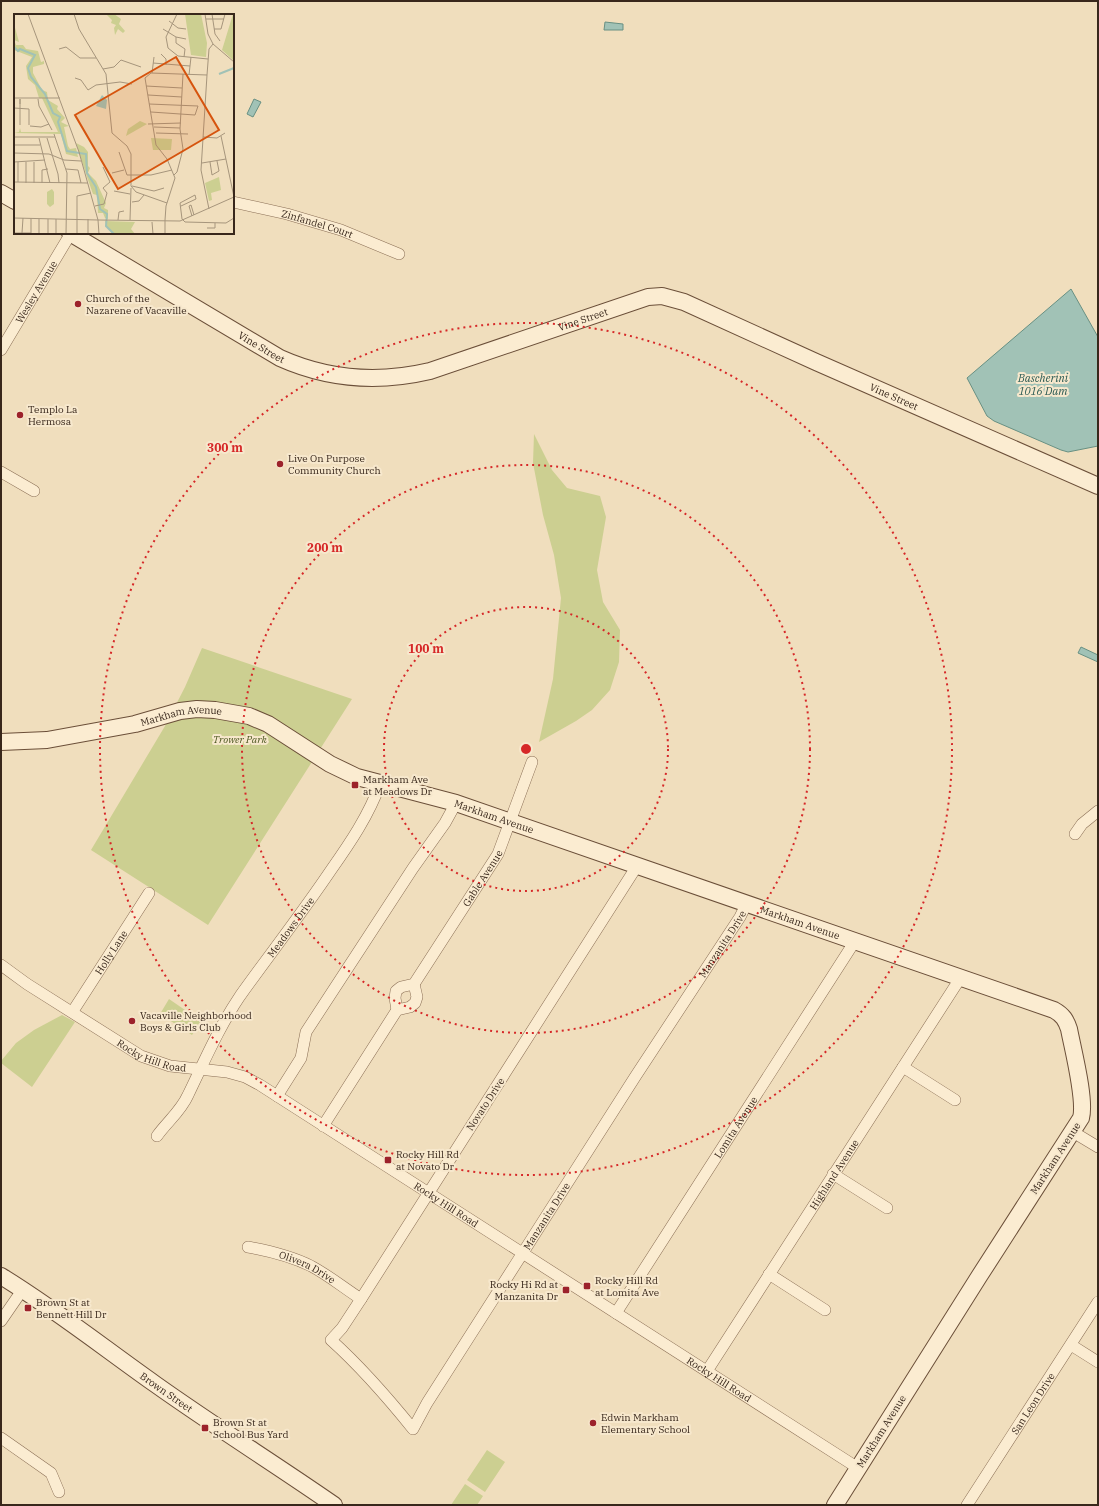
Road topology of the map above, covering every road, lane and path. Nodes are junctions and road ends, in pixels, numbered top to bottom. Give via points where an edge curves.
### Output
1 (1, 193) edge
2 (14, 200) edge
3 (234, 202) edge
4 (69, 234) edge
5 (72, 234) edge
6 (399, 254) dead end
7 (1, 350) edge
8 (1, 472) edge
9 (1098, 486) edge
10 (34, 491) dead end
11 (1, 742) edge
12 (532, 762) dead end
13 (380, 784) junction
14 (456, 803) junction
15 (1098, 811) edge
16 (510, 822) junction
17 (1075, 834) dead end
18 (637, 866) junction
19 (149, 893) dead end
20 (747, 904) junction
21 (855, 941) junction
22 (1, 965) edge
23 (961, 977) junction
24 (414, 984) junction
25 (398, 1010) junction
26 (73, 1012) junction
27 (902, 1066) junction
28 (200, 1069) junction
29 (277, 1096) junction
30 (955, 1100) dead end
31 (323, 1126) junction
32 (1073, 1132) junction
33 (157, 1136) dead end
34 (1098, 1147) edge
35 (833, 1174) junction
36 (429, 1193) junction
37 (887, 1208) dead end
38 (248, 1247) dead end
39 (524, 1254) junction
40 (769, 1274) junction
41 (1, 1276) edge
42 (23, 1289) junction
43 (361, 1299) junction
44 (1098, 1302) edge
45 (825, 1310) dead end
46 (616, 1312) junction
47 (1, 1321) edge
48 (331, 1340) joint
49 (1071, 1345) junction
50 (1098, 1362) edge
51 (707, 1371) junction
52 (1, 1438) edge
53 (858, 1468) junction
54 (59, 1492) dead end
55 (334, 1505) edge
56 (835, 1505) edge
57 (967, 1505) edge

1 - 2 street
3 - 6 street, Zinfandel Court via 341,230
4 - 7 street, Wesley Avenue
5 - 9 street, Vine Street via 280,358 306,369 350,378 399,378 430,371 648,297 662,296 684,302
8 - 10 street
11 - 13 street, Markham Avenue via 47,740 135,724 180,711 215,710 249,716 268,724 330,764 357,777
12 - 16 street, Gable Avenue
13 - 14 street, Markham Avenue
13 - 28 street, Meadows Drive via 354,838 240,997
14 - 16 street, Markham Avenue
14 - 29 street via 306,1032 301,1058
15 - 17 street via 1082,824
16 - 18 street, Markham Avenue
16 - 24 street, Gable Avenue via 498,854
18 - 20 street, Markham Avenue
18 - 36 street, Novato Drive
19 - 26 street, Holly Lane
20 - 21 street, Markham Avenue
20 - 39 street, Manzanita Drive
21 - 23 street, Markham Avenue
21 - 46 street, Lomita Avenue
22 - 26 street, Rocky Hill Road
23 - 27 street, Highland Avenue
23 - 32 street, Markham Avenue via 1061,1014 1066,1021 1082,1100 1083,1113
24 - 25 street via 417,997 415,1003
24 - 25 street via 396,991
25 - 31 street
26 - 28 street, Rocky Hill Road via 141,1056 170,1066
27 - 30 street
27 - 35 street, Highland Avenue
28 - 29 street, Rocky Hill Road via 236,1074
28 - 33 street, Meadows Drive via 188,1096
29 - 31 street, Rocky Hill Road
31 - 36 street, Rocky Hill Road
32 - 34 street
32 - 53 street, Markham Avenue
35 - 37 street
35 - 40 street, Highland Avenue
36 - 39 street, Rocky Hill Road
36 - 43 street, Novato Drive
38 - 43 street, Olivera Drive via 292,1258 312,1267
39 - 46 street, Rocky Hill Road
39 - 48 street, Manzanita Drive via 427,1403 413,1429
40 - 45 street
40 - 51 street, Highland Avenue
41 - 42 street, Brown Street
42 - 47 street
42 - 55 street, Brown Street via 154,1384
43 - 48 street, Novato Drive
44 - 49 street, San Leon Drive
46 - 51 street, Rocky Hill Road
49 - 50 street
49 - 57 street, San Leon Drive
51 - 53 street, Rocky Hill Road
52 - 54 street via 51,1473
53 - 56 street, Markham Avenue

